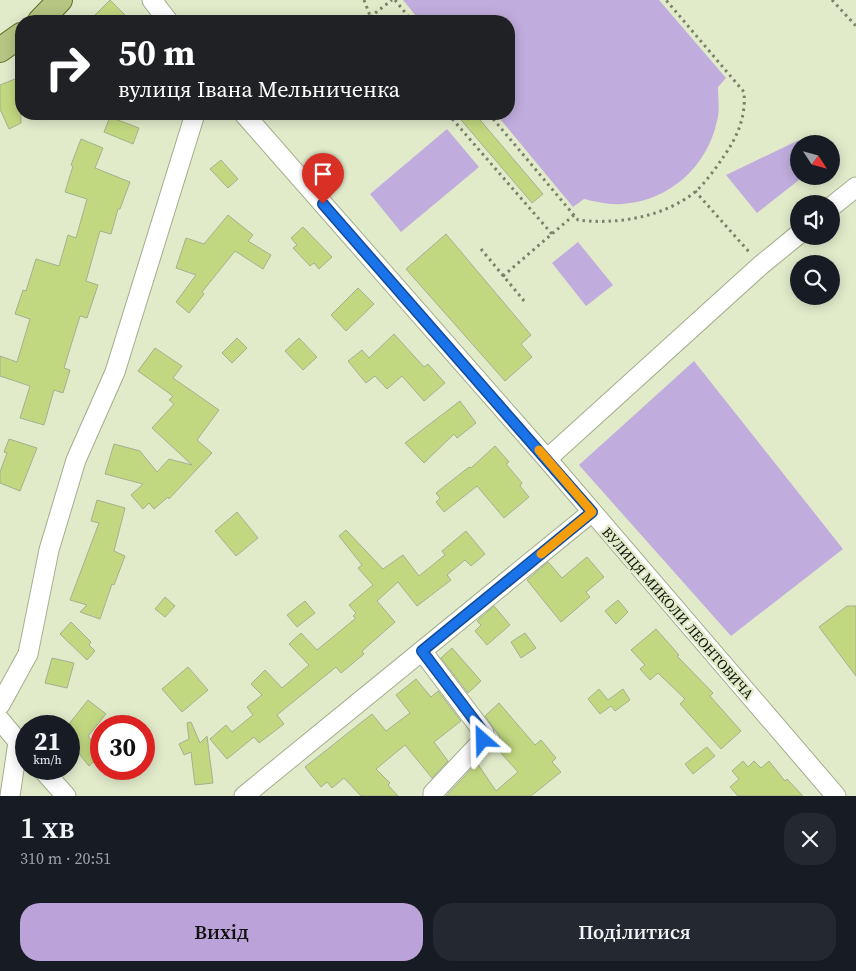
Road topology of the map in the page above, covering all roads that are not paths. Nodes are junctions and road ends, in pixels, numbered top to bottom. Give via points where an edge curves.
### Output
1 (60, 0) edge
2 (152, 0) edge
3 (46, 15) edge
4 (163, 15) edge
5 (15, 39) edge
6 (0, 50) edge
7 (192, 120) edge
8 (249, 120) edge
9 (856, 187) edge
10 (840, 200) edge
11 (790, 241) edge
12 (547, 459) junction
13 (592, 512) junction
14 (422, 651) junction
15 (0, 705) edge
16 (0, 720) edge
17 (15, 754) edge
18 (52, 780) edge
19 (10, 796) edge
20 (66, 796) edge
21 (244, 796) edge
22 (433, 796) edge
23 (836, 796) edge

1 - 3 main road
2 - 4 street
5 - 6 main road
7 - 15 street via 115,372 76,460 49,550 28,654
8 - 12 street, ВУЛИЦЯ МИКОЛИ ЛЕОНТОВИЧА
9 - 10 street
11 - 12 street
12 - 13 street, ВУЛИЦЯ МИКОЛИ ЛЕОНТОВИЧА
13 - 14 street
13 - 23 street, ВУЛИЦЯ МИКОЛИ ЛЕОНТОВИЧА
14 - 21 street
14 - 22 street via 484,733 483,740
16 - 17 street
17 - 19 street
18 - 20 street

